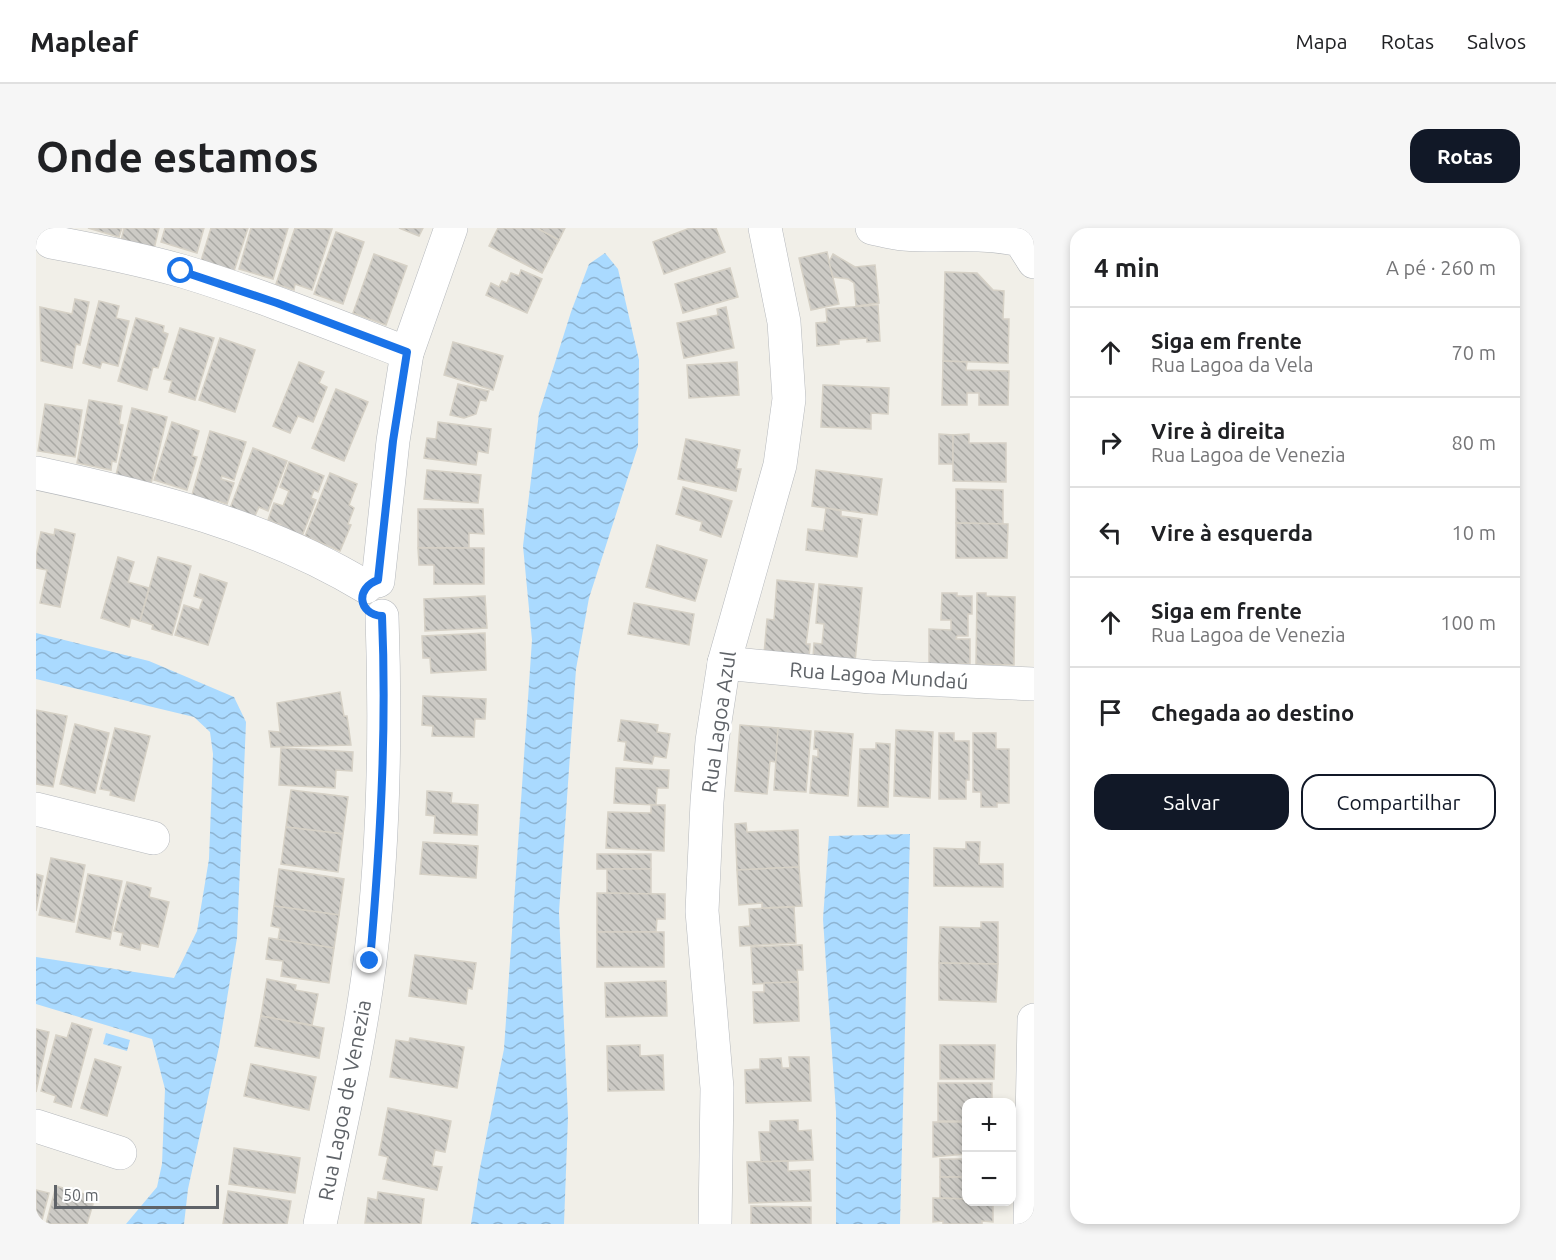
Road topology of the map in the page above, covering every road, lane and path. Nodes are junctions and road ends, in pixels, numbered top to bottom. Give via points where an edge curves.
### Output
1 (451, 228) edge
2 (765, 228) edge
3 (872, 228) edge
4 (987, 231) edge
5 (51, 242) dead end
6 (1025, 243) edge
7 (407, 352) junction
8 (36, 473) edge
9 (372, 584) junction
10 (724, 663) junction
11 (1034, 684) edge
12 (36, 809) edge
13 (153, 838) dead end
14 (1034, 1020) edge
15 (36, 1126) edge
16 (120, 1153) dead end
17 (320, 1224) edge
18 (715, 1224) edge
19 (1030, 1224) edge

1 - 7 street
2 - 10 street, Rua Lagoa Azul via 784,322 789,399 780,465
3 - 4 street via 903,234
4 - 6 street
5 - 7 street via 181,271
7 - 9 street
8 - 9 street via 120,491 240,528
9 - 17 street, Rua Lagoa de Venezia via 363,594 364,608 382,616 385,692 370,961
10 - 11 street, Rua Lagoa Mundaú via 871,677
10 - 18 street, Rua Lagoa Azul via 710,761 702,911 717,1088
12 - 13 street
14 - 19 street
15 - 16 street

